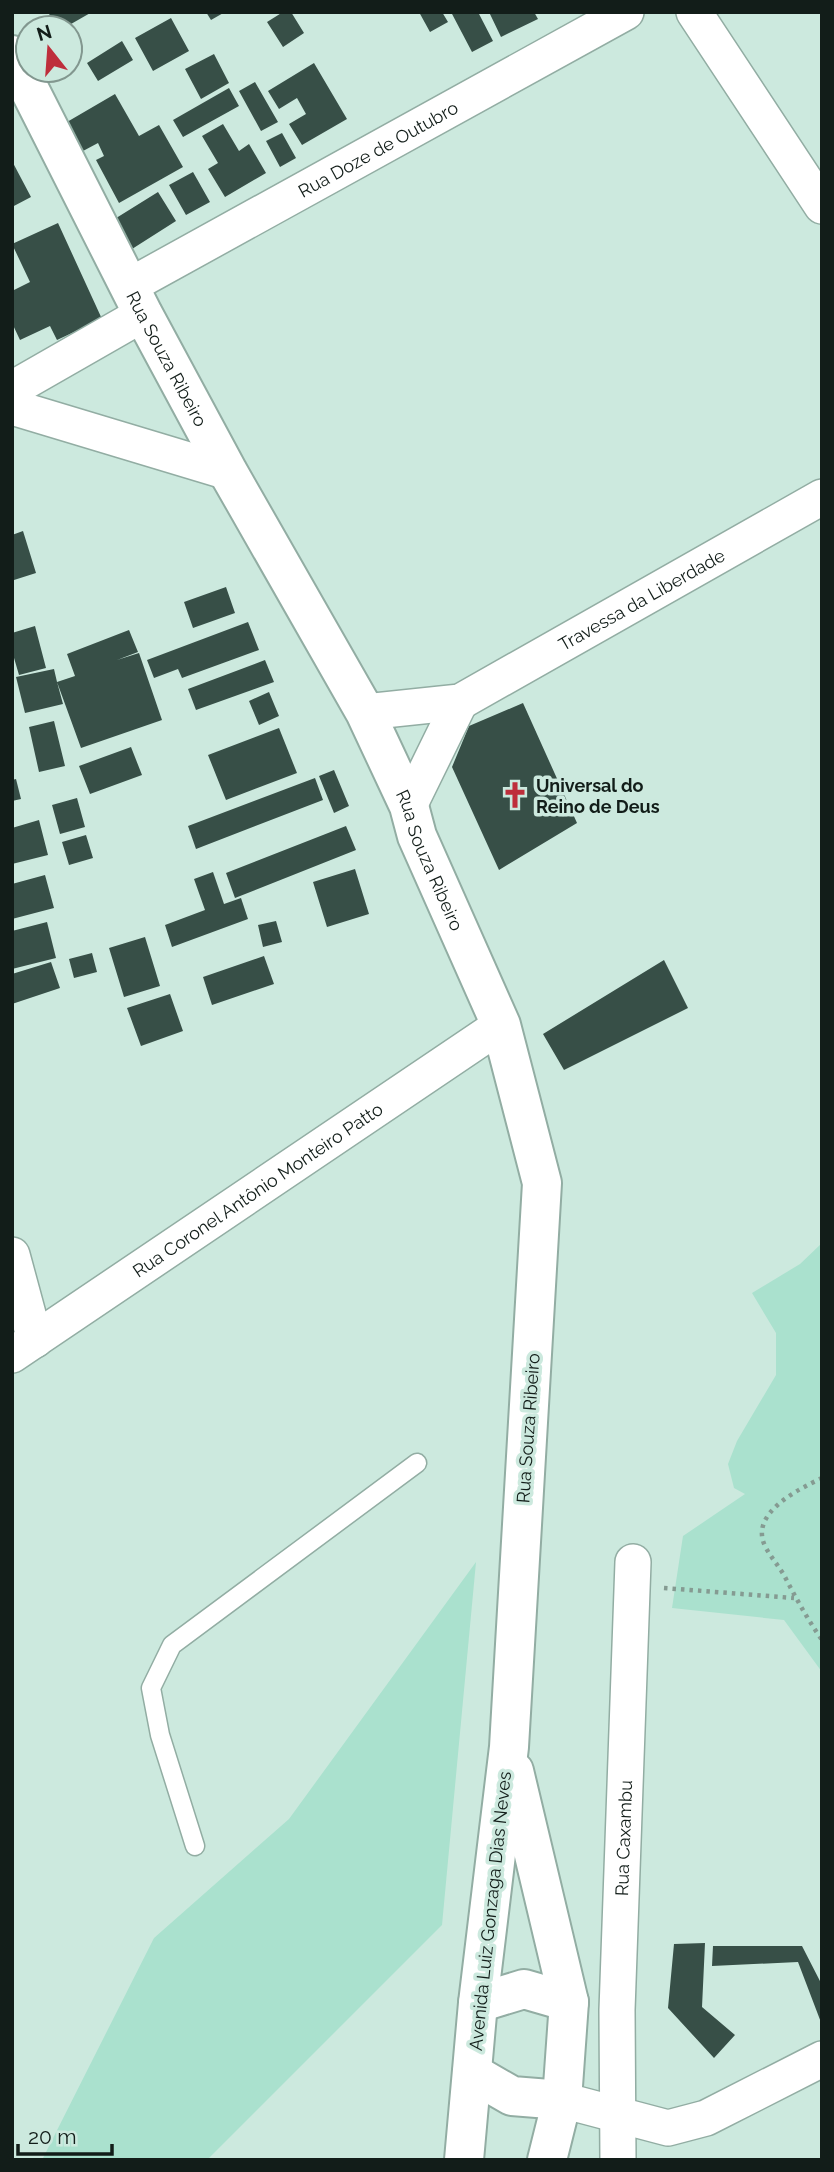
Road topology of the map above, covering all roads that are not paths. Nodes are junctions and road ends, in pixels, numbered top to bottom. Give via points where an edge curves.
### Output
1 (626, 12) edge
2 (694, 12) edge
3 (12, 55) edge
4 (822, 206) edge
5 (137, 299) junction
6 (12, 389) edge
7 (12, 407) edge
8 (228, 472) junction
9 (822, 497) edge
10 (460, 702) junction
11 (365, 712) junction
12 (409, 806) junction
13 (501, 1025) junction
14 (12, 1255) edge
15 (17, 1287) edge
16 (24, 1347) edge
17 (417, 1463) dead end
18 (633, 1573) road end
19 (509, 1747) junction
20 (195, 1846) dead end
21 (569, 2002) junction
22 (478, 2003) junction
23 (617, 2010) junction
24 (822, 2059) edge
25 (472, 2073) junction
26 (562, 2100) junction
27 (619, 2114) junction
28 (464, 2160) edge
29 (548, 2160) edge
30 (618, 2160) edge

1 - 5 street, Rua Doze de Outubro
2 - 4 street
3 - 5 main road, Rua Souza Ribeiro
5 - 6 street, Rua Doze de Outubro
5 - 8 main road, Rua Souza Ribeiro
7 - 8 street
8 - 11 main road, Rua Souza Ribeiro
9 - 10 street, Travessa da Liberdade
10 - 11 street
10 - 12 street
11 - 12 main road, Rua Souza Ribeiro
12 - 13 main road, Rua Souza Ribeiro
13 - 16 street, Rua Coronel Antônio Monteiro Patto
13 - 19 main road, Rua Souza Ribeiro via 542,1183
14 - 15 street
15 - 16 street
17 - 20 lane via 172,1646 151,1688 160,1735
18 - 23 street, Rua Caxambu
19 - 21 main road, Avenida Luiz Gonzaga Dias Neves
19 - 22 main road, Avenida Luiz Gonzaga Dias Neves
21 - 22 main road via 524,1989
21 - 23 street
21 - 26 main road, Avenida Luiz Gonzaga Dias Neves
22 - 25 main road, Avenida Luiz Gonzaga Dias Neves
23 - 27 street, Rua Caxambu
24 - 27 street via 706,2118 668,2128
25 - 26 main road via 512,2096
25 - 28 main road, Avenida Luiz Gonzaga Dias Neves
26 - 27 street
26 - 29 main road, Avenida Luiz Gonzaga Dias Neves
27 - 30 street, Rua Caxambu

